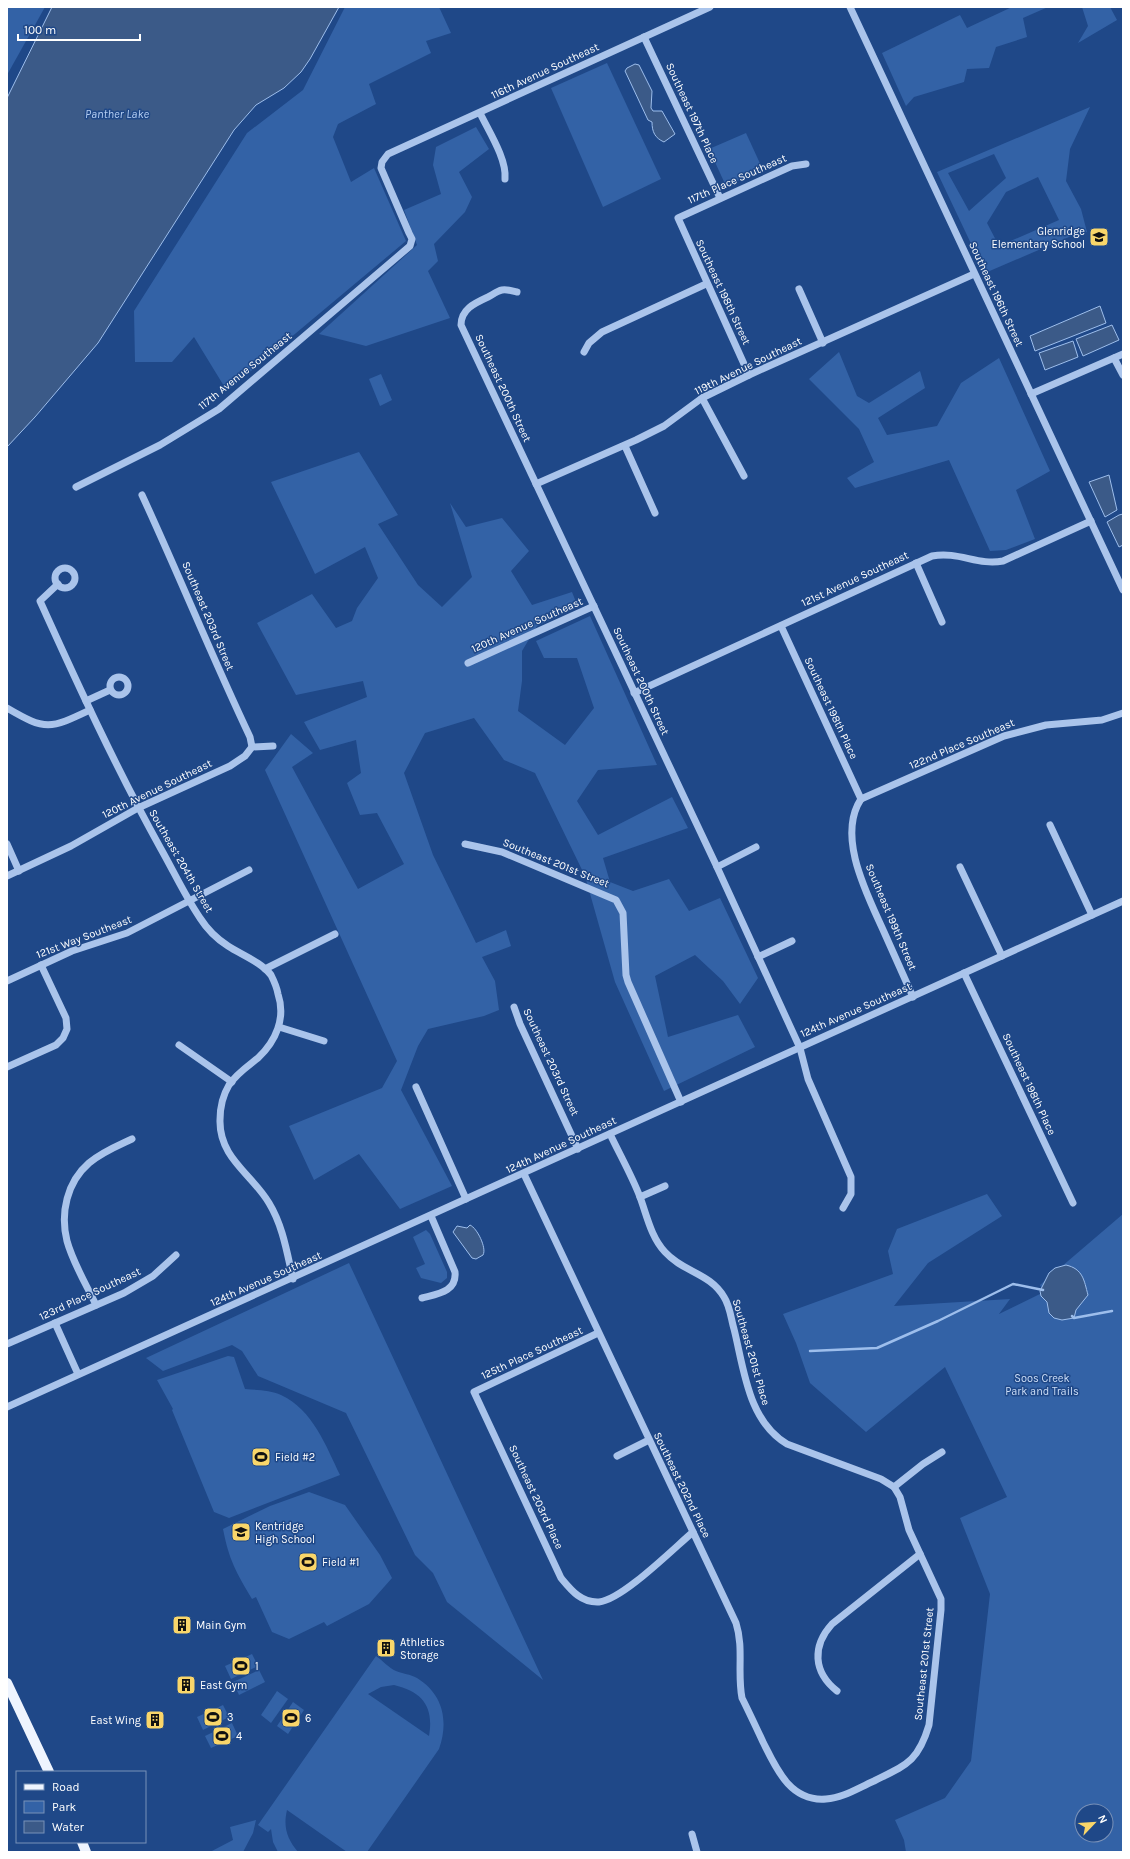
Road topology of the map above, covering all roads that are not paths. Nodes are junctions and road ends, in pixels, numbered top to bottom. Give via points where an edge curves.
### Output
1 (710, 7) edge
2 (850, 7) edge
3 (644, 37) junction
4 (480, 113) junction
5 (806, 164) dead end
6 (505, 179) dead end
7 (720, 198) junction
8 (678, 218) joint
9 (410, 246) joint
10 (974, 274) junction
11 (706, 284) junction
12 (798, 289) dead end
13 (517, 292) dead end
14 (823, 342) junction
15 (584, 352) dead end
16 (1123, 354) edge
17 (1114, 358) junction
18 (749, 375) junction
19 (1123, 375) edge
20 (1031, 394) junction
21 (702, 398) junction
22 (626, 446) junction
23 (744, 476) dead end
24 (536, 484) junction
25 (76, 487) dead end
26 (142, 495) dead end
27 (655, 513) dead end
28 (1091, 521) junction
29 (916, 563) junction
30 (58, 584) dead end
31 (1123, 590) edge
32 (594, 606) junction
33 (942, 622) dead end
34 (781, 626) junction
35 (468, 663) dead end
36 (110, 690) dead end
37 (634, 693) junction
38 (86, 701) junction
39 (7, 708) edge
40 (90, 710) junction
41 (1123, 713) edge
42 (273, 746) dead end
43 (252, 747) junction
44 (860, 799) junction
45 (138, 808) junction
46 (1050, 824) dead end
47 (7, 844) edge
48 (465, 844) dead end
49 (756, 847) dead end
50 (717, 867) junction
51 (960, 867) dead end
52 (19, 870) junction
53 (249, 870) dead end
54 (7, 876) edge
55 (190, 901) junction
56 (1123, 901) edge
57 (1092, 915) junction
58 (335, 934) dead end
59 (792, 941) dead end
60 (1002, 956) junction
61 (758, 957) junction
62 (41, 965) junction
63 (265, 969) junction
64 (964, 973) junction
65 (7, 981) edge
66 (913, 996) junction
67 (514, 1007) dead end
68 (279, 1027) junction
69 (324, 1041) dead end
70 (179, 1045) dead end
71 (800, 1048) junction
72 (7, 1067) edge
73 (232, 1082) junction
74 (416, 1088) dead end
75 (681, 1102) junction
76 (610, 1134) junction
77 (132, 1138) dead end
78 (578, 1149) junction
79 (524, 1174) junction
80 (665, 1186) dead end
81 (640, 1197) junction
82 (466, 1200) junction
83 (1073, 1203) dead end
84 (843, 1208) dead end
85 (431, 1216) junction
86 (176, 1255) dead end
87 (293, 1279) junction
88 (422, 1298) dead end
89 (96, 1305) junction
90 (55, 1323) junction
91 (598, 1333) junction
92 (7, 1344) edge
93 (78, 1374) junction
94 (474, 1392) joint
95 (7, 1407) edge
96 (649, 1440) junction
97 (942, 1452) dead end
98 (617, 1456) dead end
99 (894, 1487) junction
100 (693, 1532) junction
101 (920, 1554) junction
102 (7, 1683) edge
103 (837, 1691) dead end
104 (916, 1755) joint
105 (49, 1771) edge
106 (692, 1834) dead end
107 (697, 1852) edge

1 - 3 street, 116th Avenue Southeast
2 - 10 street, Southeast 196th Street
3 - 4 street, 116th Avenue Southeast
3 - 7 street, Southeast 197th Place
4 - 6 street via 502,160
4 - 9 street, 116th Avenue Southeast via 388,154 382,162 381,168 412,239
5 - 7 street, 117th Place Southeast via 792,166
7 - 8 street, 117th Place Southeast
8 - 11 street, Southeast 198th Street
9 - 25 street, 117th Avenue Southeast via 219,410 160,445
10 - 14 street, 119th Avenue Southeast
10 - 20 street, Southeast 196th Street
11 - 15 street via 602,332 589,343
11 - 18 street, Southeast 198th Street
12 - 14 street
13 - 24 street, Southeast 200th Street via 500,290 474,304 465,312 461,325
14 - 18 street, 119th Avenue Southeast
16 - 17 street
17 - 19 street
17 - 20 street
18 - 21 street, 119th Avenue Southeast
20 - 28 street, Southeast 196th Street
21 - 22 street, 119th Avenue Southeast via 664,426
21 - 23 street
22 - 24 street, 119th Avenue Southeast
22 - 27 street
24 - 32 street, Southeast 200th Street
26 - 43 street, Southeast 203rd Street via 250,737
28 - 29 street, 121st Avenue Southeast via 1002,561 989,563 953,554 942,554
28 - 31 street, Southeast 196th Street
29 - 33 street
29 - 34 street, 121st Avenue Southeast
30 - 38 street, Southeast 204th Street via 40,601
32 - 35 street, 120th Avenue Southeast
32 - 37 street, Southeast 200th Street
34 - 37 street, 121st Avenue Southeast
34 - 44 street, Southeast 198th Place
36 - 38 street
37 - 50 street, Southeast 200th Street
38 - 40 street, Southeast 204th Street
39 - 40 street via 30,722 46,726 63,723
40 - 45 street, Southeast 204th Street
41 - 44 street, 122nd Place Southeast via 1102,720 1046,725 1004,736
42 - 43 street
43 - 45 street, 120th Avenue Southeast via 245,756 230,766
44 - 66 street, Southeast 199th Street via 852,827 856,862
45 - 52 street, 120th Avenue Southeast via 71,846
45 - 55 street, Southeast 204th Street
46 - 57 street
47 - 52 street
48 - 75 street, Southeast 201st Street via 502,852 616,900 623,913 628,982
49 - 50 street
50 - 61 street, Southeast 200th Street
51 - 60 street
52 - 54 street, 120th Avenue Southeast
53 - 55 street, 121st Way Southeast
55 - 62 street, 121st Way Southeast via 127,933 78,949
55 - 63 street, Southeast 204th Street via 218,939
56 - 57 street, 124th Avenue Southeast
57 - 60 street, 124th Avenue Southeast
58 - 63 street
59 - 61 street
60 - 64 street, 124th Avenue Southeast
61 - 71 street, Southeast 200th Street
62 - 65 street, 121st Way Southeast
62 - 72 street via 67,1023 65,1034 60,1041
63 - 68 street, Southeast 204th Street via 275,984 280,1001
64 - 66 street, 124th Avenue Southeast
64 - 83 street, Southeast 198th Place
66 - 71 street, 124th Avenue Southeast
67 - 78 street, Southeast 203rd Street
68 - 69 street
68 - 73 street, Southeast 204th Street via 265,1052
70 - 73 street
71 - 75 street, 124th Avenue Southeast
71 - 84 street via 808,1079 851,1177 851,1194
73 - 87 street, Southeast 204th Street via 221,1109 223,1142 235,1163 270,1204 279,1222
74 - 82 street
75 - 76 street, 124th Avenue Southeast
76 - 78 street, 124th Avenue Southeast
76 - 81 street, Southeast 201st Place
77 - 89 street via 107,1150 89,1163 73,1184 67,1198 64,1228
78 - 79 street, 124th Avenue Southeast
79 - 82 street, 124th Avenue Southeast
79 - 91 street, Southeast 202nd Place
80 - 81 street
81 - 99 street, Southeast 201st Place via 648,1222 664,1251 680,1265 713,1283 725,1298 749,1392 758,1416 765,1425 787,1444 881,1479
82 - 85 street, 124th Avenue Southeast
85 - 87 street, 124th Avenue Southeast
85 - 88 street via 456,1272 456,1280 453,1286 443,1293
86 - 89 street, 123rd Place Southeast via 147,1280
87 - 93 street, 124th Avenue Southeast
89 - 90 street, 123rd Place Southeast
90 - 92 street, 123rd Place Southeast
90 - 93 street
91 - 94 street, 125th Place Southeast
91 - 96 street, Southeast 202nd Place
93 - 95 street, 124th Avenue Southeast
94 - 100 street, Southeast 203rd Place via 562,1578 580,1598 598,1602 614,1597
96 - 98 street
96 - 100 street, Southeast 202nd Place
97 - 99 street
99 - 101 street
100 - 104 street, Southeast 202nd Place via 739,1633 740,1688 746,1707 778,1774 795,1790 812,1798 825,1799 848,1793 903,1766
101 - 103 street via 824,1633 820,1641 818,1660 825,1679
101 - 104 street, Southeast 201st Street via 941,1599 941,1610 928,1725 924,1742
102 - 105 main road
106 - 107 street

